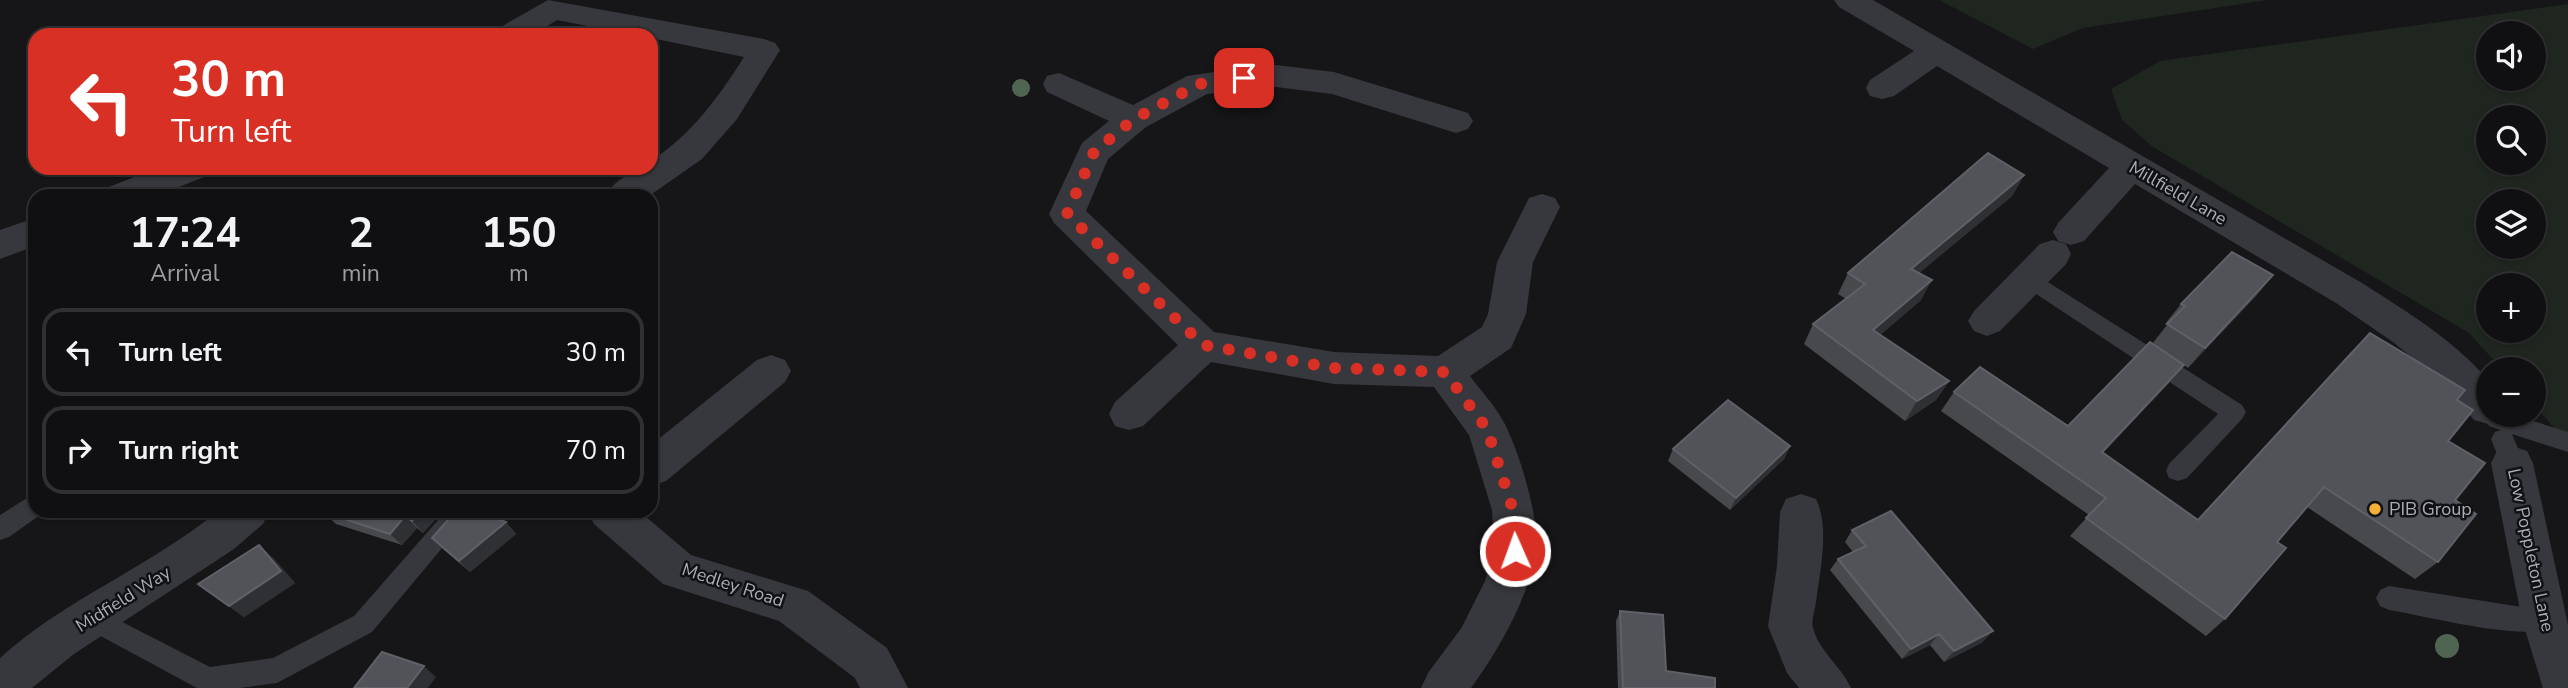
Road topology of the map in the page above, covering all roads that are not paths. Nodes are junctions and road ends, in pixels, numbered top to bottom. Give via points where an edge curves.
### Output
1 (1850, 0) edge
2 (521, 28) edge
3 (650, 28) edge
4 (658, 30) edge
5 (1934, 50) junction
6 (1059, 84) dead end
7 (1882, 88) dead end
8 (1134, 119) junction
9 (1456, 121) dead end
10 (2131, 166) junction
11 (658, 174) edge
12 (174, 175) edge
13 (656, 175) edge
14 (139, 189) edge
15 (634, 189) edge
16 (1542, 208) dead end
17 (28, 234) edge
18 (0, 245) edge
19 (2051, 255) junction
20 (1987, 321) dead end
21 (1203, 345) junction
22 (771, 371) dead end
23 (1445, 372) junction
24 (1129, 414) dead end
25 (2501, 433) edge
26 (2568, 442) edge
27 (658, 464) edge
28 (2178, 471) dead end
29 (28, 509) edge
30 (1801, 512) dead end
31 (240, 518) edge
32 (455, 518) edge
33 (617, 518) edge
34 (0, 529) edge
35 (2389, 598) dead end
36 (90, 618) junction
37 (2544, 620) junction
38 (1, 685) edge
39 (885, 688) edge
40 (1444, 688) edge
41 (1828, 688) edge
42 (2566, 688) edge

1 - 5 street, Millfield Lane
2 - 3 street via 552,9
4 - 11 street via 764,50 736,97 698,143
5 - 7 street
5 - 10 street, Millfield Lane
6 - 8 street
8 - 9 street via 1199,84 1267,75 1334,83
8 - 21 street via 1094,152 1067,214
10 - 19 street
10 - 25 street, Millfield Lane via 2349,293 2426,344 2461,373
12 - 14 street
13 - 15 street
16 - 23 street via 1515,262 1507,314 1497,337
17 - 18 street
19 - 20 street
19 - 28 lane via 2234,412
21 - 23 street via 1334,368
21 - 24 street
22 - 27 street
23 - 40 street via 1487,429 1513,510 1515,551 1506,583 1478,642
25 - 26 lane
25 - 37 street, Low Poppleton Lane
29 - 34 lane
30 - 41 street via 1790,626 1803,658
31 - 36 street, Midfield Way via 181,563
32 - 36 lane via 362,624 277,670 208,680
33 - 39 street, Medley Road via 678,570 792,605 871,663
35 - 37 lane via 2512,619
36 - 38 street, Midfield Way
37 - 42 street, Low Poppleton Lane

